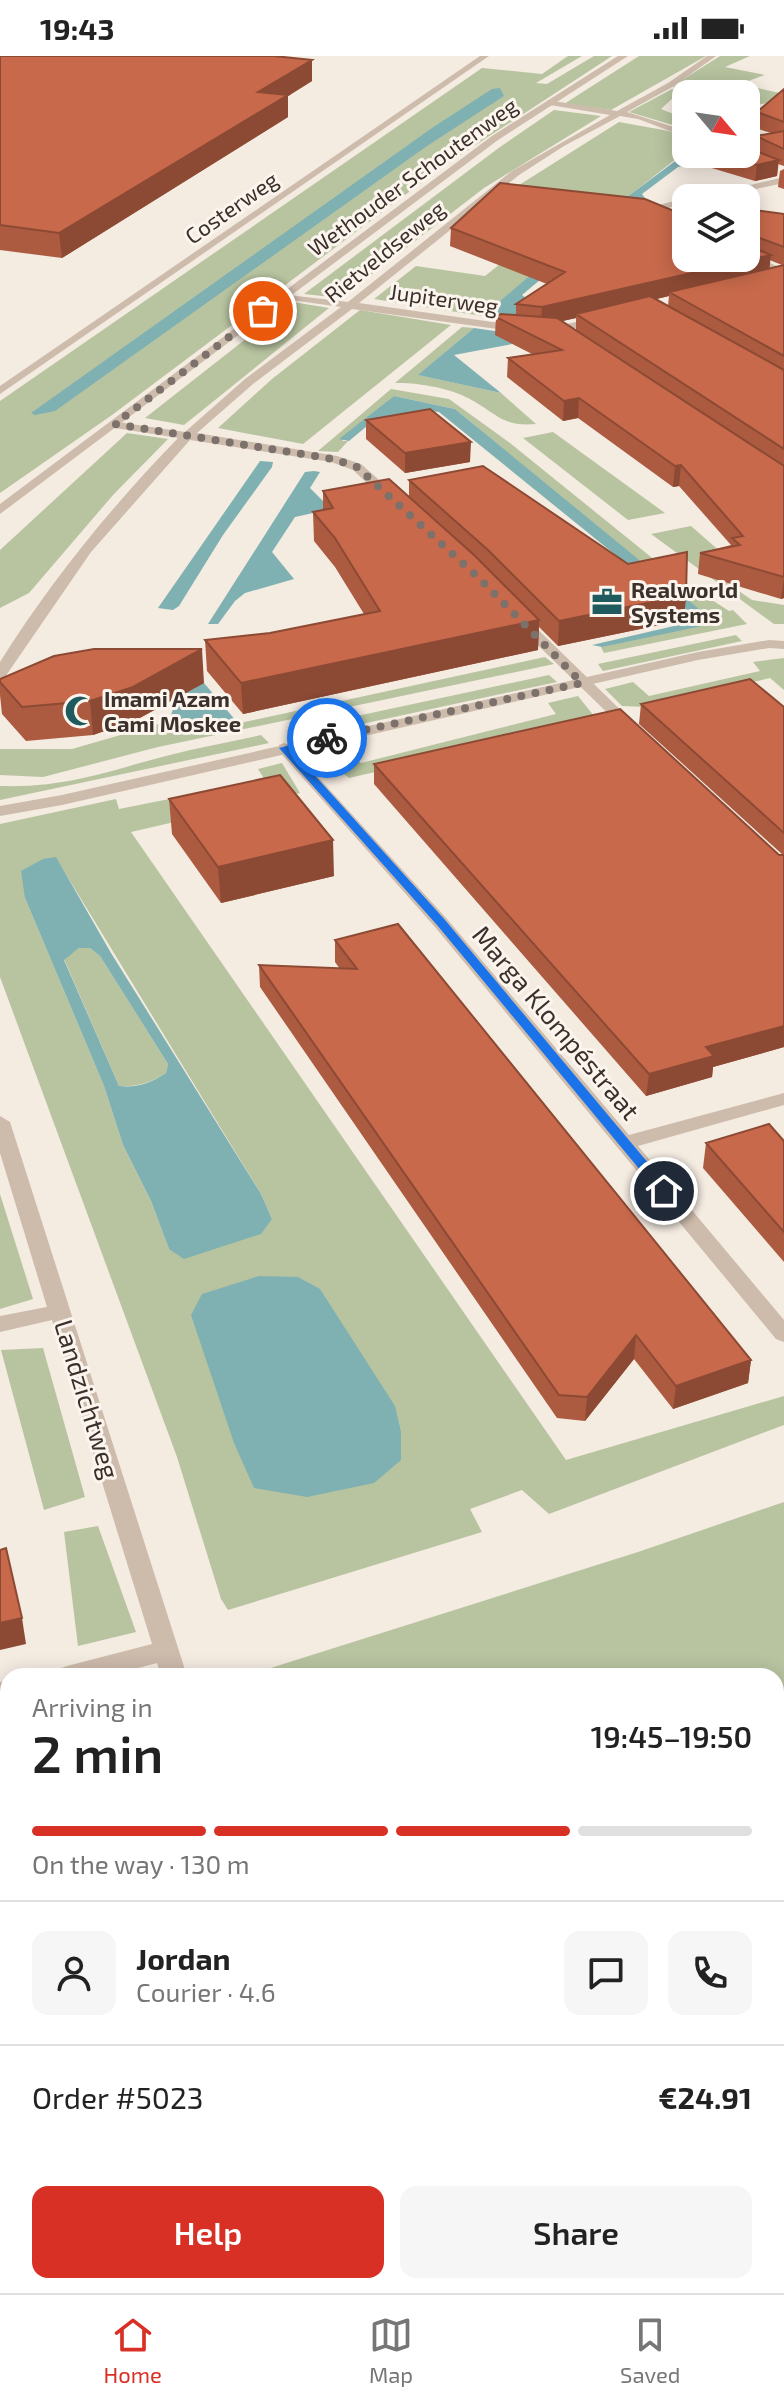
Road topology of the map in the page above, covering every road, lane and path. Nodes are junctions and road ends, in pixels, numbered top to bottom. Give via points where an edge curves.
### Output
1 (485, 56) edge
2 (624, 56) edge
3 (712, 56) edge
4 (550, 102) junction
5 (617, 113) junction
6 (672, 128) edge
7 (772, 168) edge
8 (784, 172) edge
9 (784, 180) edge
10 (760, 185) edge
11 (672, 204) edge
12 (658, 216) edge
13 (760, 263) edge
14 (784, 275) edge
15 (770, 279) edge
16 (284, 296) junction
17 (351, 304) junction
18 (619, 315) edge
19 (559, 330) junction
20 (572, 339) edge
21 (0, 391) edge
22 (115, 424) junction
23 (188, 435) junction
24 (402, 508) edge
25 (0, 510) edge
26 (512, 611) edge
27 (784, 645) edge
28 (0, 674) edge
29 (582, 683) junction
30 (640, 736) edge
31 (284, 748) junction
32 (0, 811) edge
33 (784, 1099) edge
34 (0, 1122) edge
35 (624, 1143) junction
36 (61, 1311) junction
37 (0, 1324) edge
38 (784, 1334) edge
39 (166, 1651) junction
40 (99, 1668) edge
41 (171, 1668) edge

1 - 21 street, Costerweg
2 - 4 street, Wethouder Schoutenweg
3 - 5 street, Rietveldseweg
4 - 5 street
4 - 16 street, Wethouder Schoutenweg
5 - 6 street
5 - 17 street, Rietveldseweg via 498,186
7 - 8 street
9 - 10 street
11 - 12 street via 644,210
13 - 14 street
14 - 15 street
16 - 17 street, Jupiterweg
16 - 22 street, Wethouder Schoutenweg
17 - 19 street, Jupiterweg via 541,332
17 - 23 street, Rietveldseweg
18 - 19 street, Jupiterweg
19 - 20 street
22 - 23 street
22 - 25 street, Wethouder Schoutenweg
23 - 24 street via 357,467
23 - 28 street, Rietveldseweg via 113,519 43,608
26 - 29 street
27 - 29 street via 698,656
29 - 30 street
29 - 31 street
31 - 32 street
31 - 35 street, Marga Klompéstraat via 441,923
33 - 35 street
34 - 36 street, Landzichtweg
35 - 38 street, Marga Klompéstraat
36 - 37 street
36 - 39 street, Landzichtweg
39 - 40 street
39 - 41 street, Landzichtweg

